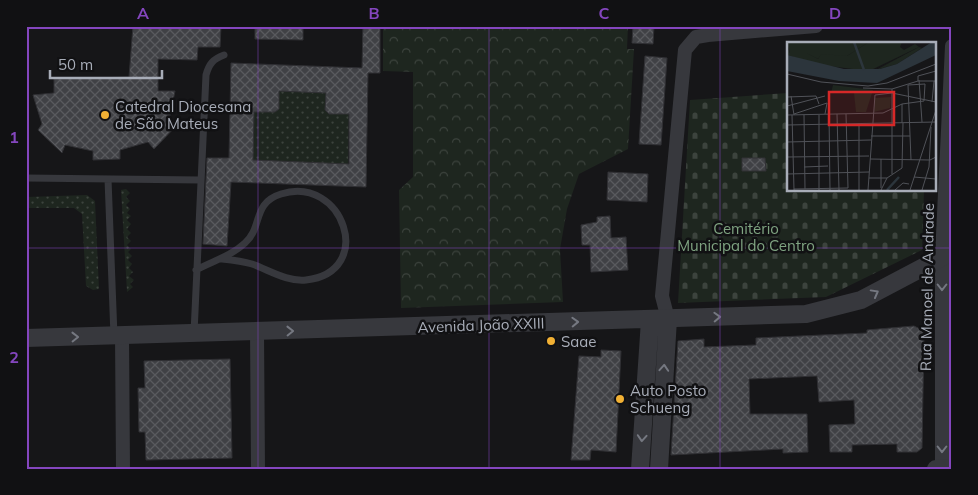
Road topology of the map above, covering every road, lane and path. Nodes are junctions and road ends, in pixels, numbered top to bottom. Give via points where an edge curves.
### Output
1 (816, 26) edge
2 (952, 46) edge
3 (224, 55) dead end
4 (26, 178) edge
5 (108, 180) junction
6 (200, 180) junction
7 (947, 254) edge
8 (222, 259) junction
9 (196, 270) junction
10 (662, 296) junction
11 (668, 319) junction
12 (650, 320) junction
13 (257, 331) junction
14 (194, 333) junction
15 (118, 336) junction
16 (26, 338) edge
17 (645, 396) junction
18 (662, 397) junction
19 (952, 468) edge
20 (123, 469) edge
21 (258, 469) edge
22 (640, 469) edge
23 (659, 469) edge
24 (936, 469) edge
25 (942, 469) edge

1 - 10 street via 696,37 685,50
2 - 7 street, Rua Manoel de Andrade
3 - 6 lane via 215,58 206,75
4 - 5 lane
5 - 6 lane
5 - 15 lane
6 - 9 lane
11 -> 7 street, Avenida João XXIII via 806,314 837,308 861,300
7 -> 25 street, Rua Manoel de Andrade
8 - 8 lane via 250,263 286,278 304,280 325,276 336,268 347,240 338,213 330,202 307,194 284,193 271,197 264,204 250,239
8 - 9 lane
9 - 14 lane
10 - 11 street
10 - 12 street
11 - 12 street, Avenida João XXIII
18 -> 11 street
13 -> 12 street, Avenida João XXIII
12 - 17 street
13 - 14 street, Avenida João XXIII
13 - 21 street
14 - 15 street, Avenida João XXIII
16 -> 15 street, Avenida João XXIII
15 - 20 street
17 - 18 street
17 -> 22 street
18 - 23 street
19 - 25 street
24 - 25 street

